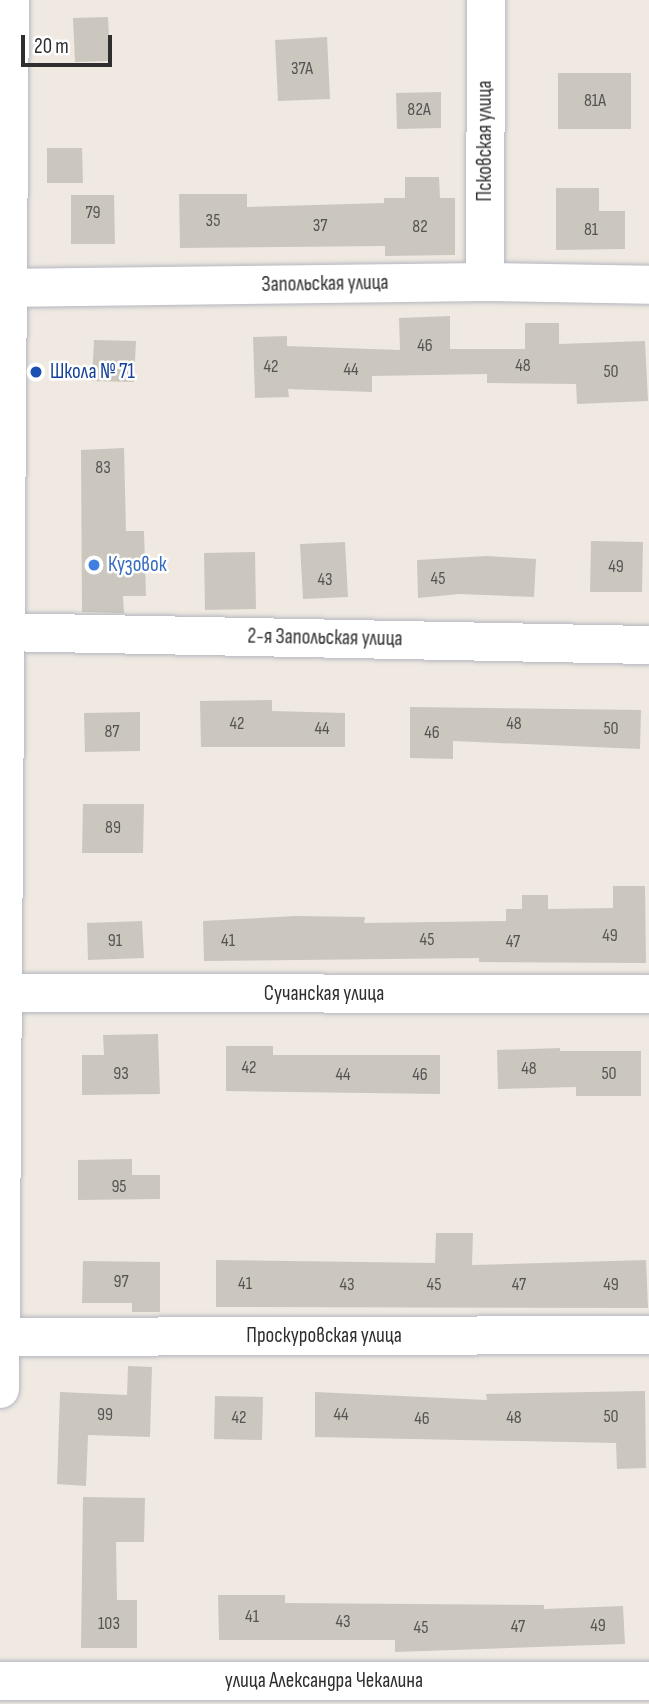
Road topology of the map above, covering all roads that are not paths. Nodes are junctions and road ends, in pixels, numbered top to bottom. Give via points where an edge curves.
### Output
1 (10, 0) edge
2 (486, 0) edge
3 (485, 282) junction
4 (649, 285) edge
5 (5, 288) edge
6 (4, 632) edge
7 (649, 645) edge
8 (0, 993) edge
9 (649, 994) edge
10 (649, 1335) edge
11 (1, 1337) edge
12 (0, 1389) edge
13 (0, 1681) edge
14 (649, 1681) edge

1 - 5 street
2 - 3 street, Псковская улица
3 - 4 street, Запольская улица
3 - 5 street, Запольская улица
5 - 6 street
6 - 7 street, 2-я Запольская улица
6 - 8 street
8 - 9 street, Сучанская улица
8 - 11 street
10 - 11 street, Проскуровская улица
11 - 12 street
13 - 14 street, улица Александра Чекалина

